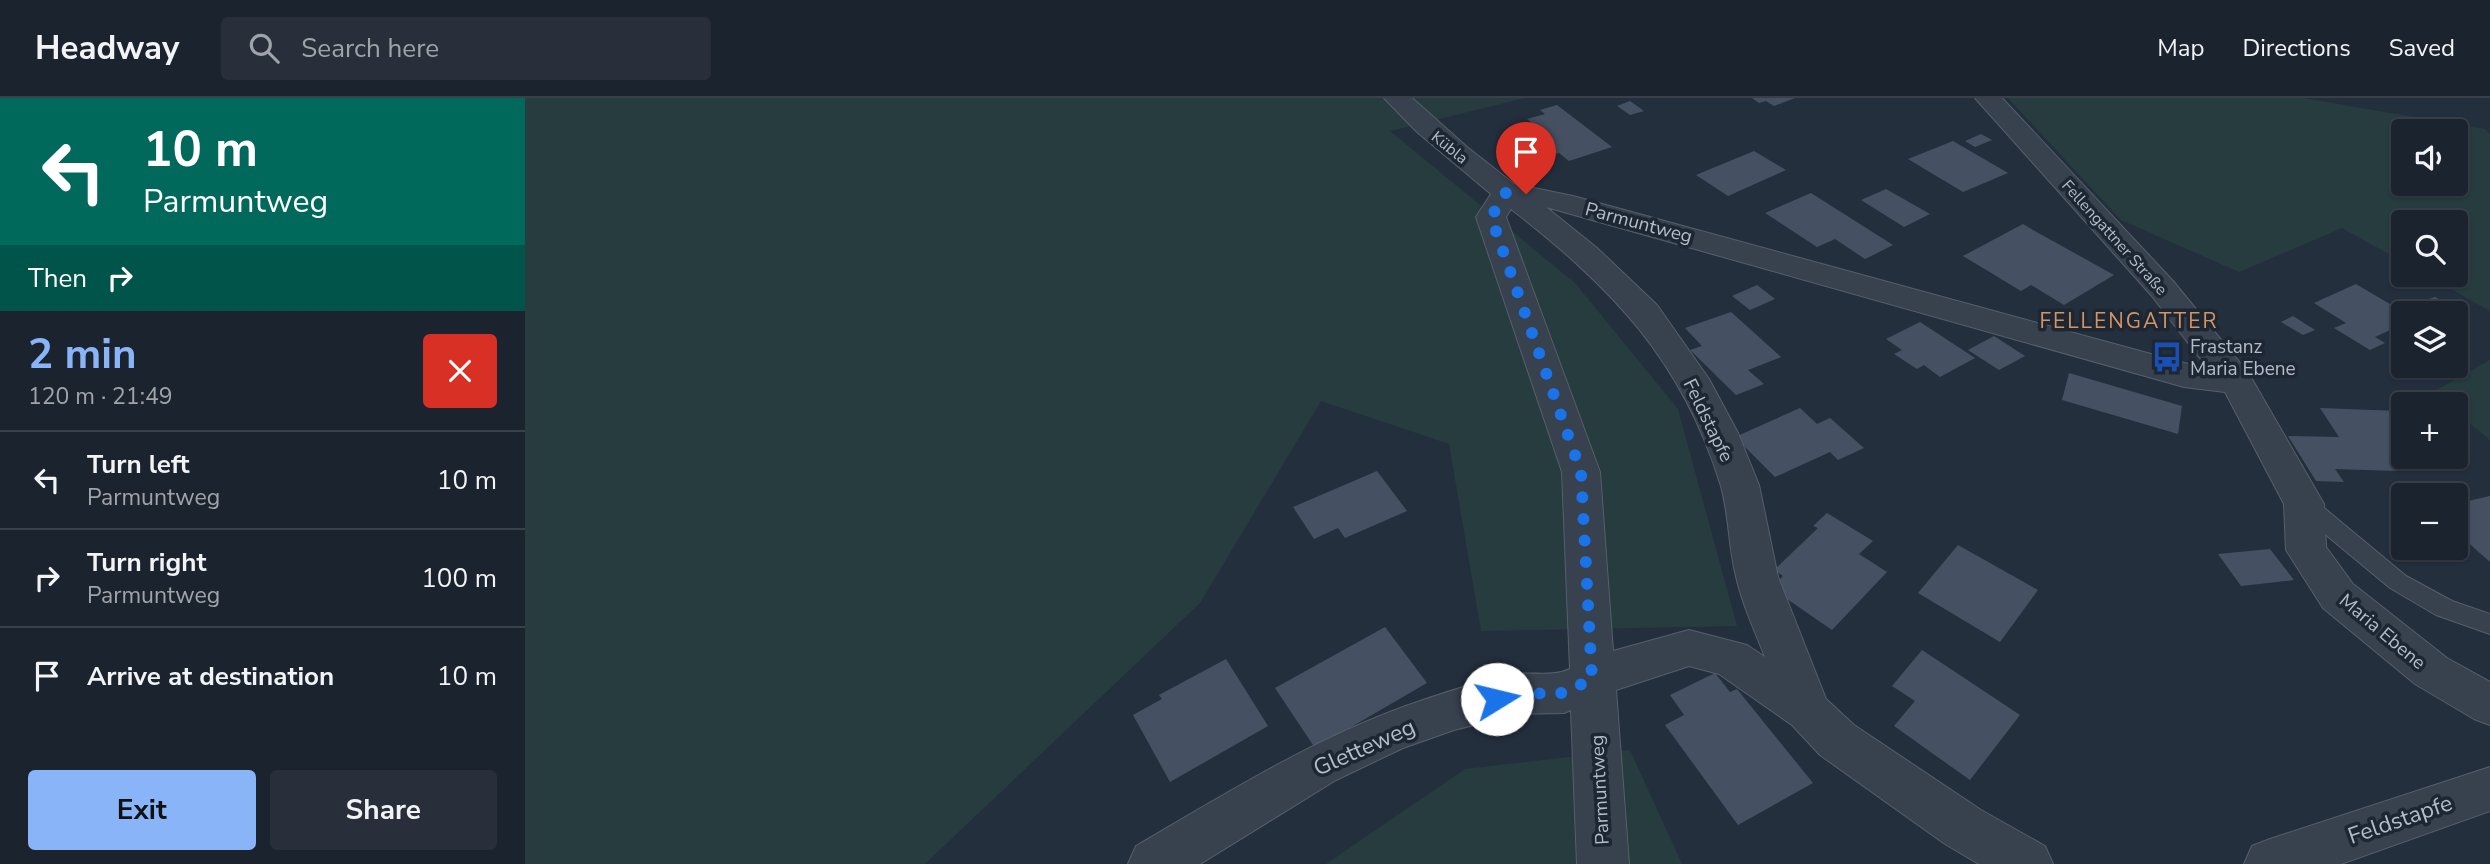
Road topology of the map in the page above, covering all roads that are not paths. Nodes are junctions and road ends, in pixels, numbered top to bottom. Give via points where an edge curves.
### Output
1 (1397, 98) edge
2 (1988, 98) edge
3 (1507, 191) junction
4 (2237, 382) junction
5 (2304, 505) junction
6 (2490, 624) edge
7 (1592, 679) junction
8 (2490, 705) edge
9 (1808, 711) junction
10 (2490, 789) edge
11 (1154, 864) edge
12 (1603, 864) edge
13 (2027, 864) edge
14 (2270, 864) edge

1 - 3 street, Kübla via 1442,142
2 - 4 street, Fellengattner Straße via 2162,288
3 - 4 street, Parmuntweg via 1563,201 2184,375
3 - 7 street, Parmuntweg via 1491,217 1581,472
3 - 9 street, Feldstapfe via 1594,259 1646,313 1685,370 1721,437 1746,507 1757,575
4 - 5 street, Maria Ebene
5 - 6 lane via 2398,582 2444,608
5 - 8 street, Maria Ebene via 2306,550 2338,596 2431,671
7 - 9 street, Feldstapfe via 1689,648 1731,658
7 - 11 street, Gletteweg via 1564,693 1518,694 1388,733 1319,765
7 - 12 street, Parmuntweg
9 - 13 street, Feldstapfe via 1837,740 1963,827
10 - 14 street, Feldstapfe

